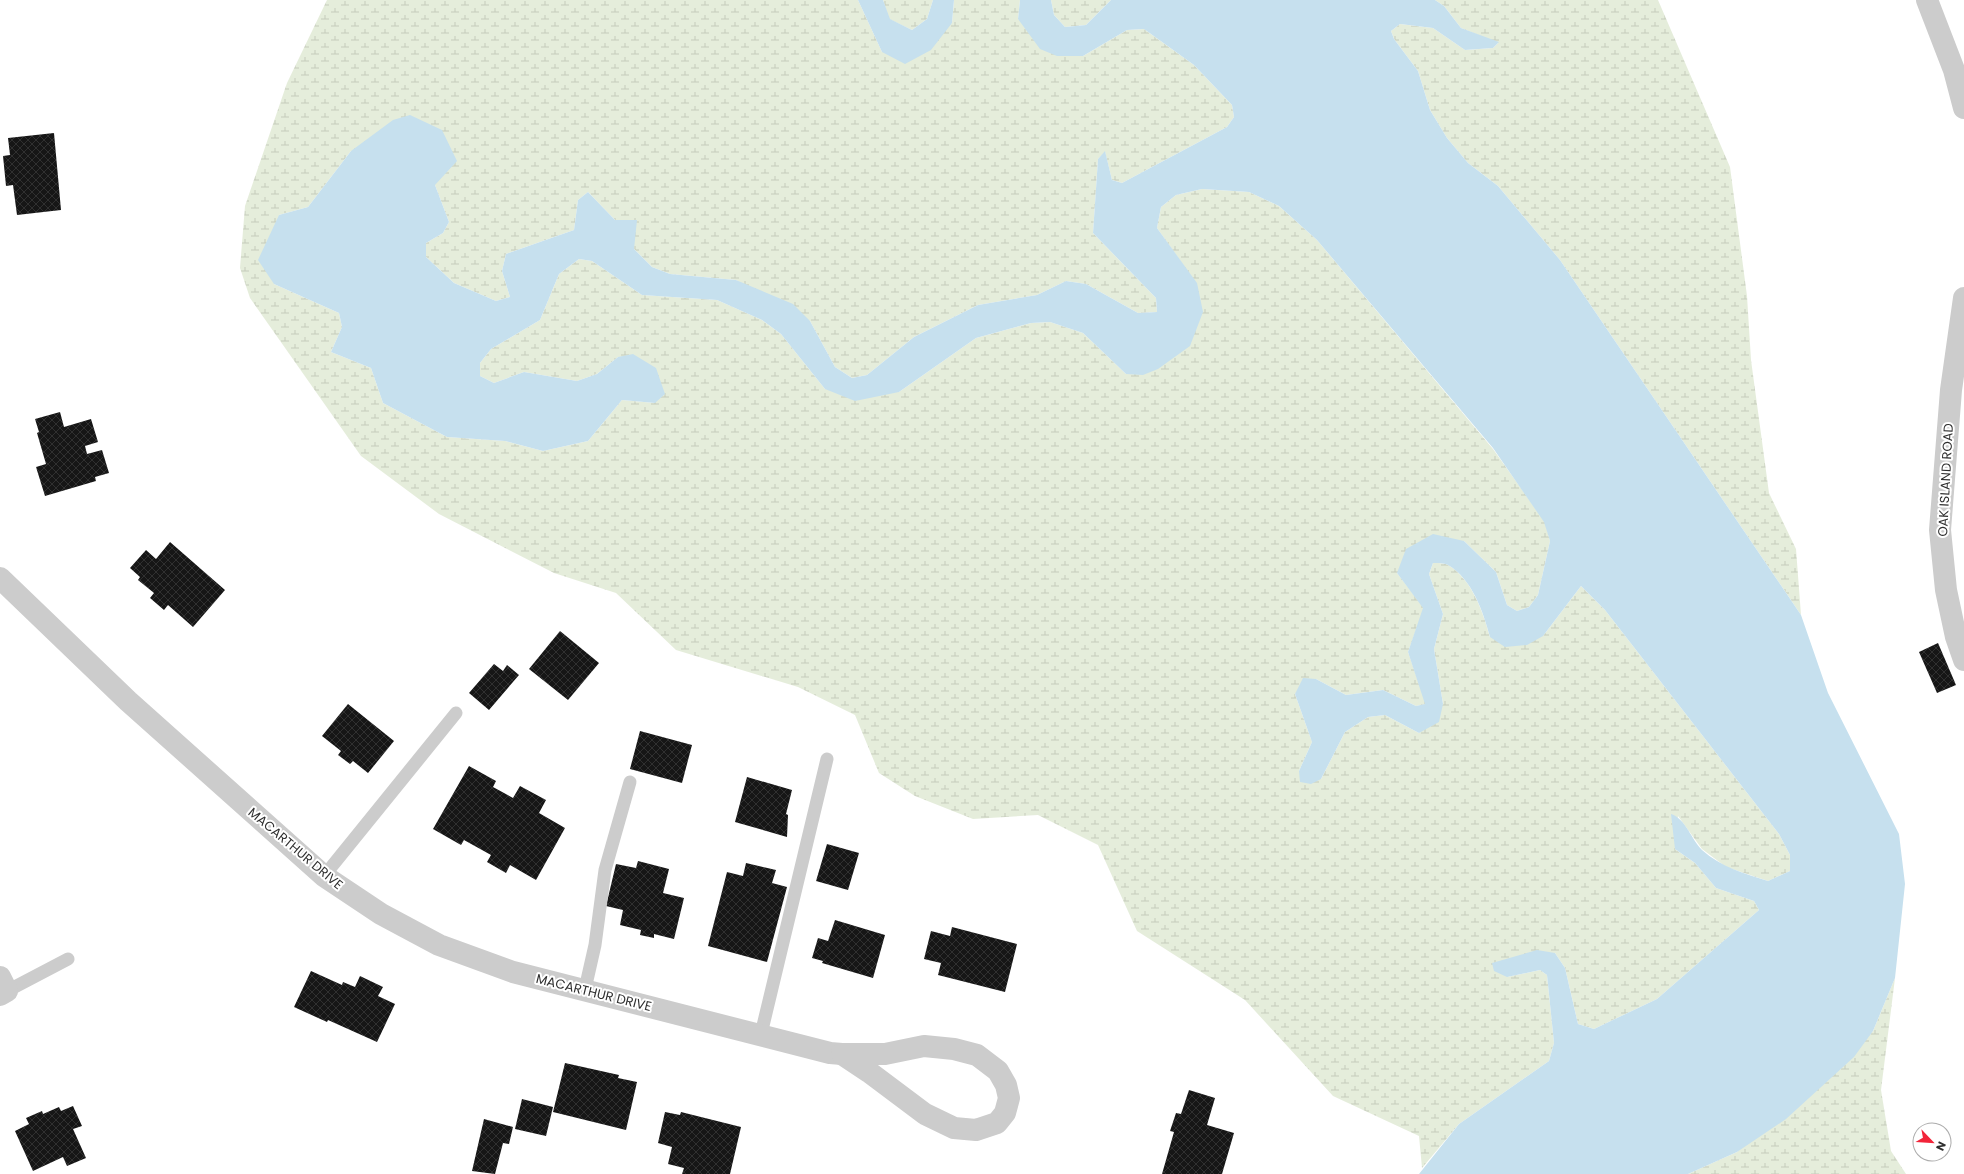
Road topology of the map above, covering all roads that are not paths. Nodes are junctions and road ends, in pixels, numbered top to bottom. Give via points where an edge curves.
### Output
1 (1927, 0) edge
2 (1964, 108) edge
3 (1964, 298) edge
4 (0, 578) edge
5 (1964, 660) edge
6 (456, 713) dead end
7 (827, 759) dead end
8 (630, 782) dead end
9 (324, 876) junction
10 (68, 959) dead end
11 (2, 988) edge
12 (585, 989) junction
13 (761, 1034) junction
14 (842, 1054) junction

1 - 2 street via 1954,70
3 - 5 street, OAK ISLAND ROAD via 1951,390 1940,530 1946,590 1956,637
4 - 9 street, MACARTHUR DRIVE via 128,700
6 - 9 lane
7 - 13 lane
8 - 12 lane via 605,870 595,945
9 - 12 street, MACARTHUR DRIVE via 381,914 439,945 513,972
10 - 11 lane
12 - 13 street, MACARTHUR DRIVE
13 - 14 street, MACARTHUR DRIVE
14 - 14 street, MACARTHUR DRIVE via 925,1114 954,1128 976,1130 998,1123 1005,1113 1009,1098 1006,1085 998,1071 977,1055 954,1048 924,1046 885,1054

